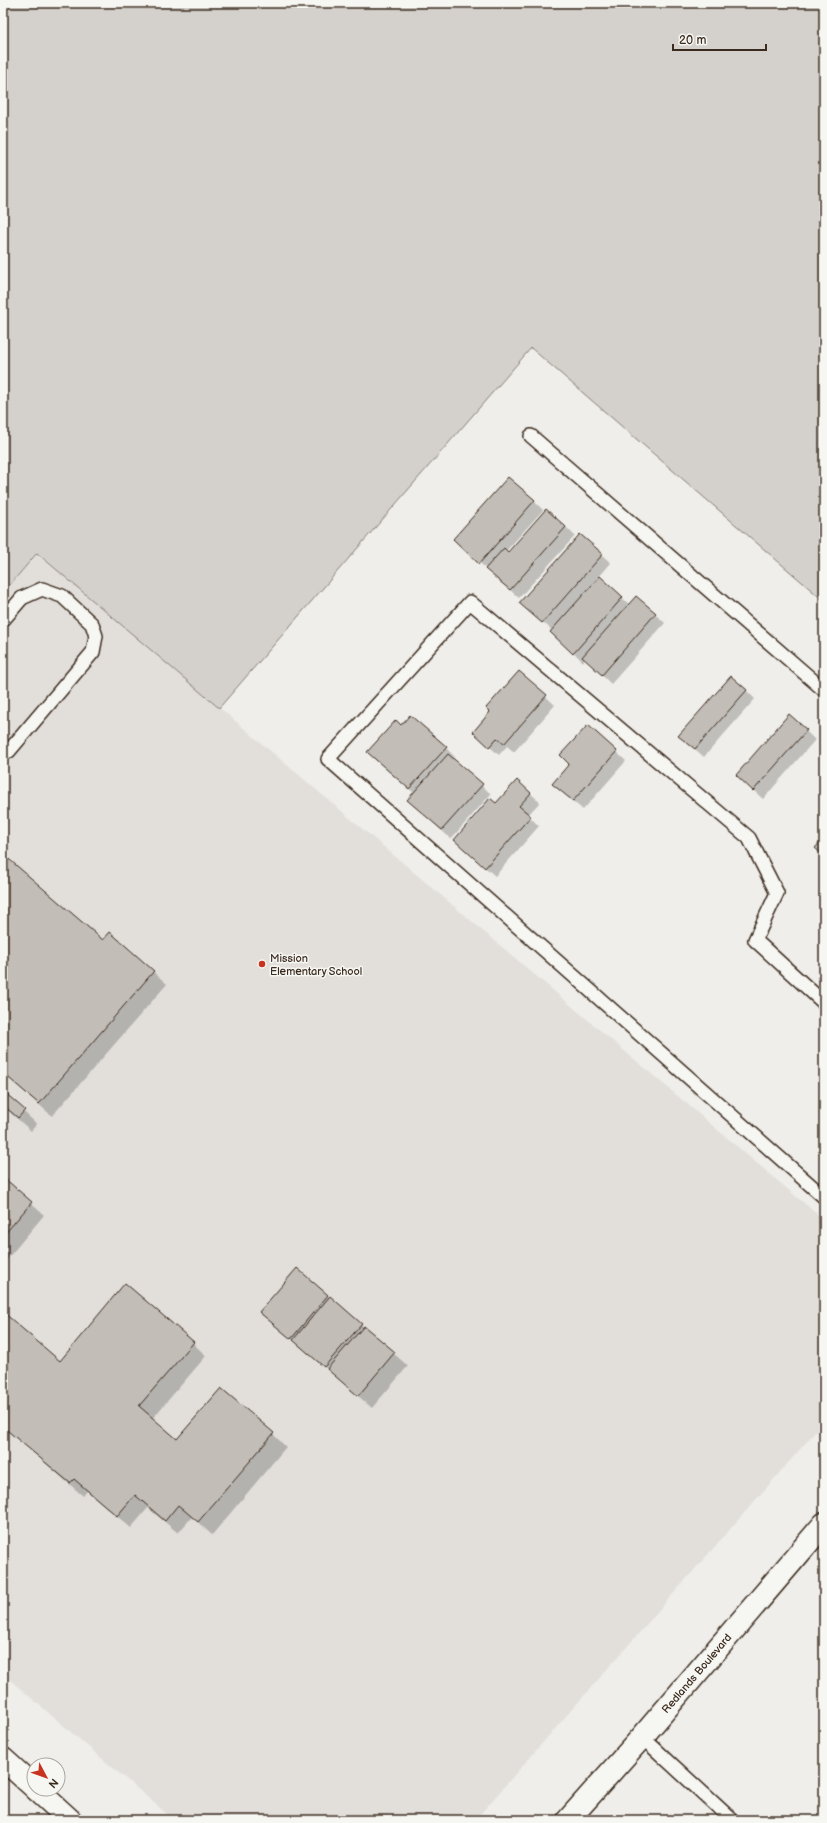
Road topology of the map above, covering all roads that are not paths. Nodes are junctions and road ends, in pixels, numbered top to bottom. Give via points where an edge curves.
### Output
1 (531, 436) dead end
2 (3, 620) edge
3 (824, 690) edge
4 (3, 753) edge
5 (824, 1003) edge
6 (824, 1197) edge
7 (824, 1524) edge
8 (642, 1737) junction
9 (3, 1759) edge
10 (26, 1780) edge
11 (45, 1797) edge
12 (70, 1820) edge
13 (568, 1820) edge
14 (732, 1820) edge

1 - 3 lane
2 - 4 lane via 22,598 42,589 62,596 92,624 96,636 93,652 9,751
5 - 6 lane via 755,940 777,892 749,838 470,602 328,759
7 - 8 main road, Redlands Boulevard
8 - 13 main road, Redlands Boulevard
8 - 14 lane
9 - 10 main road
11 - 12 main road

